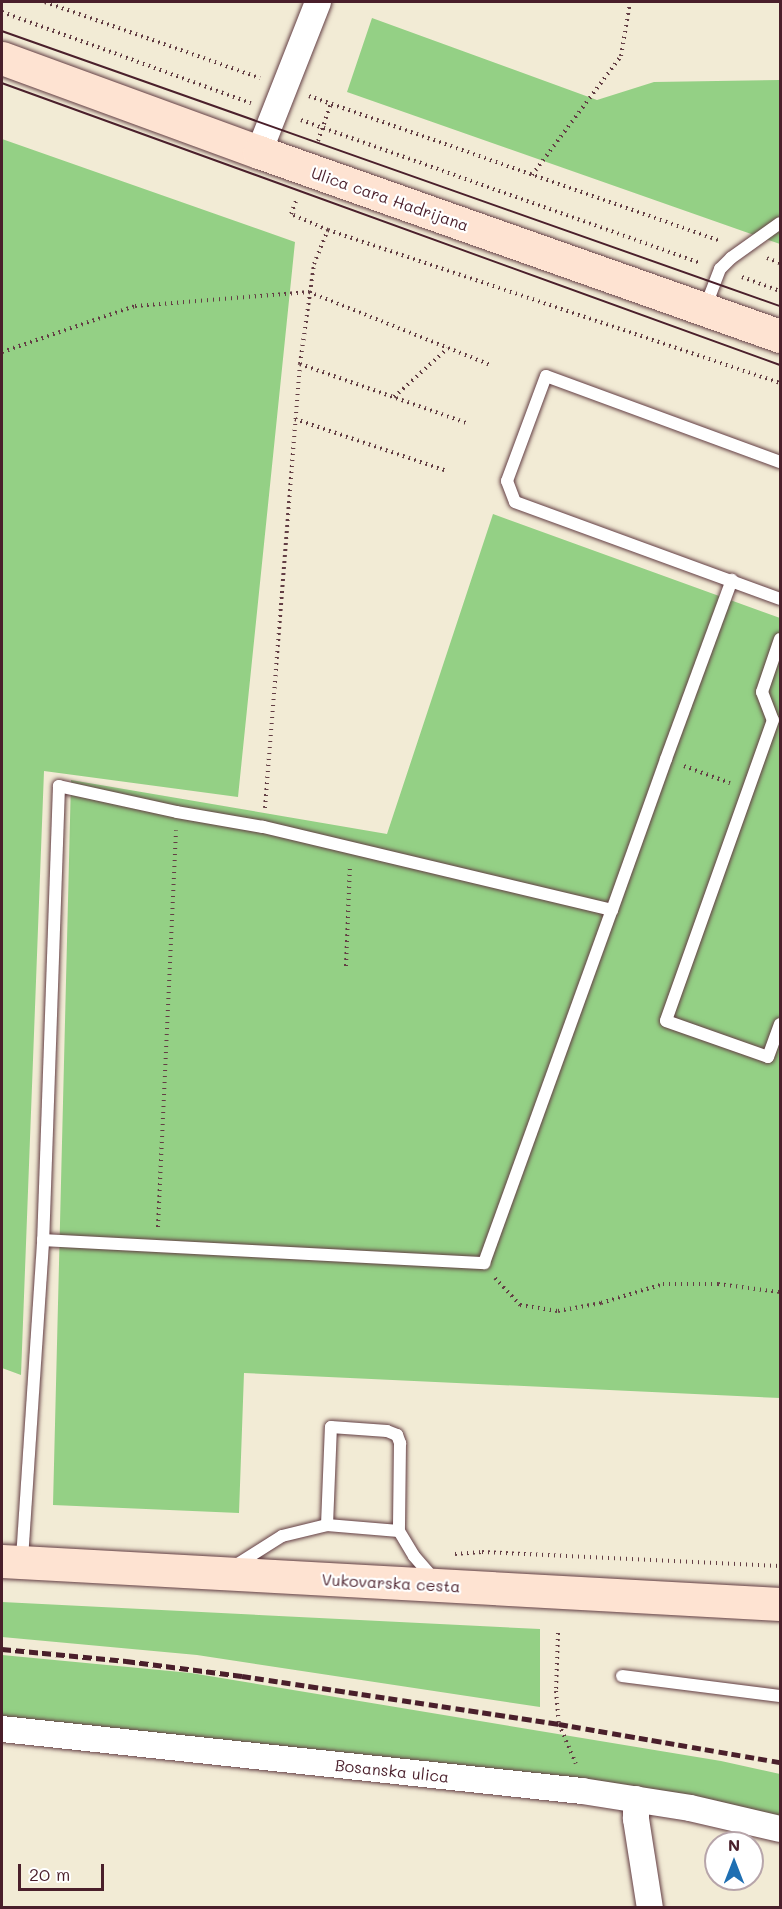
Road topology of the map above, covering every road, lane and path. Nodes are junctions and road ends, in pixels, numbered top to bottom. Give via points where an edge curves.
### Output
1 (45, 2) edge
2 (318, 2) edge
3 (630, 2) edge
4 (2, 12) edge
5 (2, 58) edge
6 (286, 87) junction
7 (331, 104) junction
8 (276, 112) junction
9 (322, 128) junction
10 (260, 152) junction
11 (308, 170) junction
12 (532, 175) junction
13 (780, 223) edge
14 (328, 230) junction
15 (741, 249) junction
16 (780, 263) edge
17 (720, 269) junction
18 (780, 291) edge
19 (309, 292) junction
20 (705, 309) junction
21 (780, 336) edge
22 (448, 349) junction
23 (2, 352) edge
24 (300, 364) junction
25 (490, 365) dead end
26 (780, 383) edge
27 (394, 397) junction
28 (296, 419) junction
29 (466, 423) dead end
30 (780, 462) edge
31 (447, 471) dead end
32 (732, 580) junction
33 (780, 599) edge
34 (780, 639) edge
35 (777, 721) edge
36 (666, 759) junction
37 (748, 790) junction
38 (177, 812) junction
39 (263, 827) junction
40 (351, 849) junction
41 (612, 910) junction
42 (346, 966) dead end
43 (780, 1024) edge
44 (43, 1240) junction
45 (157, 1246) junction
46 (484, 1263) junction
47 (780, 1292) edge
48 (327, 1525) junction
49 (399, 1531) junction
50 (451, 1555) dead end
51 (12, 1562) edge
52 (780, 1566) edge
53 (224, 1574) junction
54 (440, 1585) junction
55 (780, 1604) edge
56 (558, 1633) dead end
57 (622, 1676) dead end
58 (780, 1696) edge
59 (2, 1729) edge
60 (582, 1791) junction
61 (636, 1799) junction
62 (780, 1829) edge
63 (650, 1908) edge

1 - 6 path
2 - 6 street
3 - 12 path via 621,56
4 - 8 path
5 - 10 main road, Ulica cara Hadrijana
6 - 7 path
6 - 8 street
7 - 9 path
7 - 12 path
8 - 9 path
8 - 10 street
9 - 11 path
9 - 17 path
10 - 11 main road, Ulica cara Hadrijana
11 - 14 path via 291,214
11 - 20 main road, Ulica cara Hadrijana
12 - 15 path
13 - 15 lane
14 - 19 path via 314,264
14 - 26 path
15 - 16 path
15 - 17 lane
17 - 18 path
17 - 20 lane
19 - 22 path
19 - 23 path via 135,306
19 - 24 path
20 - 21 main road, Ulica cara Hadrijana
22 - 25 path
22 - 27 path
24 - 27 path
24 - 28 path
27 - 29 path
28 - 31 path
28 - 39 path
30 - 32 lane via 546,376 507,481 515,502
32 - 33 lane
32 - 36 lane
34 - 35 lane via 762,692
35 - 37 lane
36 - 37 path
36 - 41 lane
37 - 43 lane via 666,1021 768,1058
38 - 39 lane
38 - 44 lane via 59,786
38 - 45 path
39 - 40 lane
40 - 41 lane
40 - 42 path
41 - 46 lane
44 - 45 lane
44 - 51 lane
45 - 46 lane
46 - 47 path via 520,1305 558,1311 663,1284 718,1284
48 - 49 lane
48 - 49 lane via 331,1427 387,1431 397,1435 400,1443
48 - 53 lane via 282,1536
49 - 54 lane via 414,1556
50 - 52 path via 482,1552
51 - 53 main road, Vukovarska cesta
53 - 54 main road, Vukovarska cesta
54 - 55 main road, Vukovarska cesta
56 - 60 path via 556,1691 560,1724
57 - 58 lane
59 - 60 street, Bosanska ulica
60 - 61 street, Bosanska ulica
61 - 62 street, Bosanska ulica
61 - 63 street

